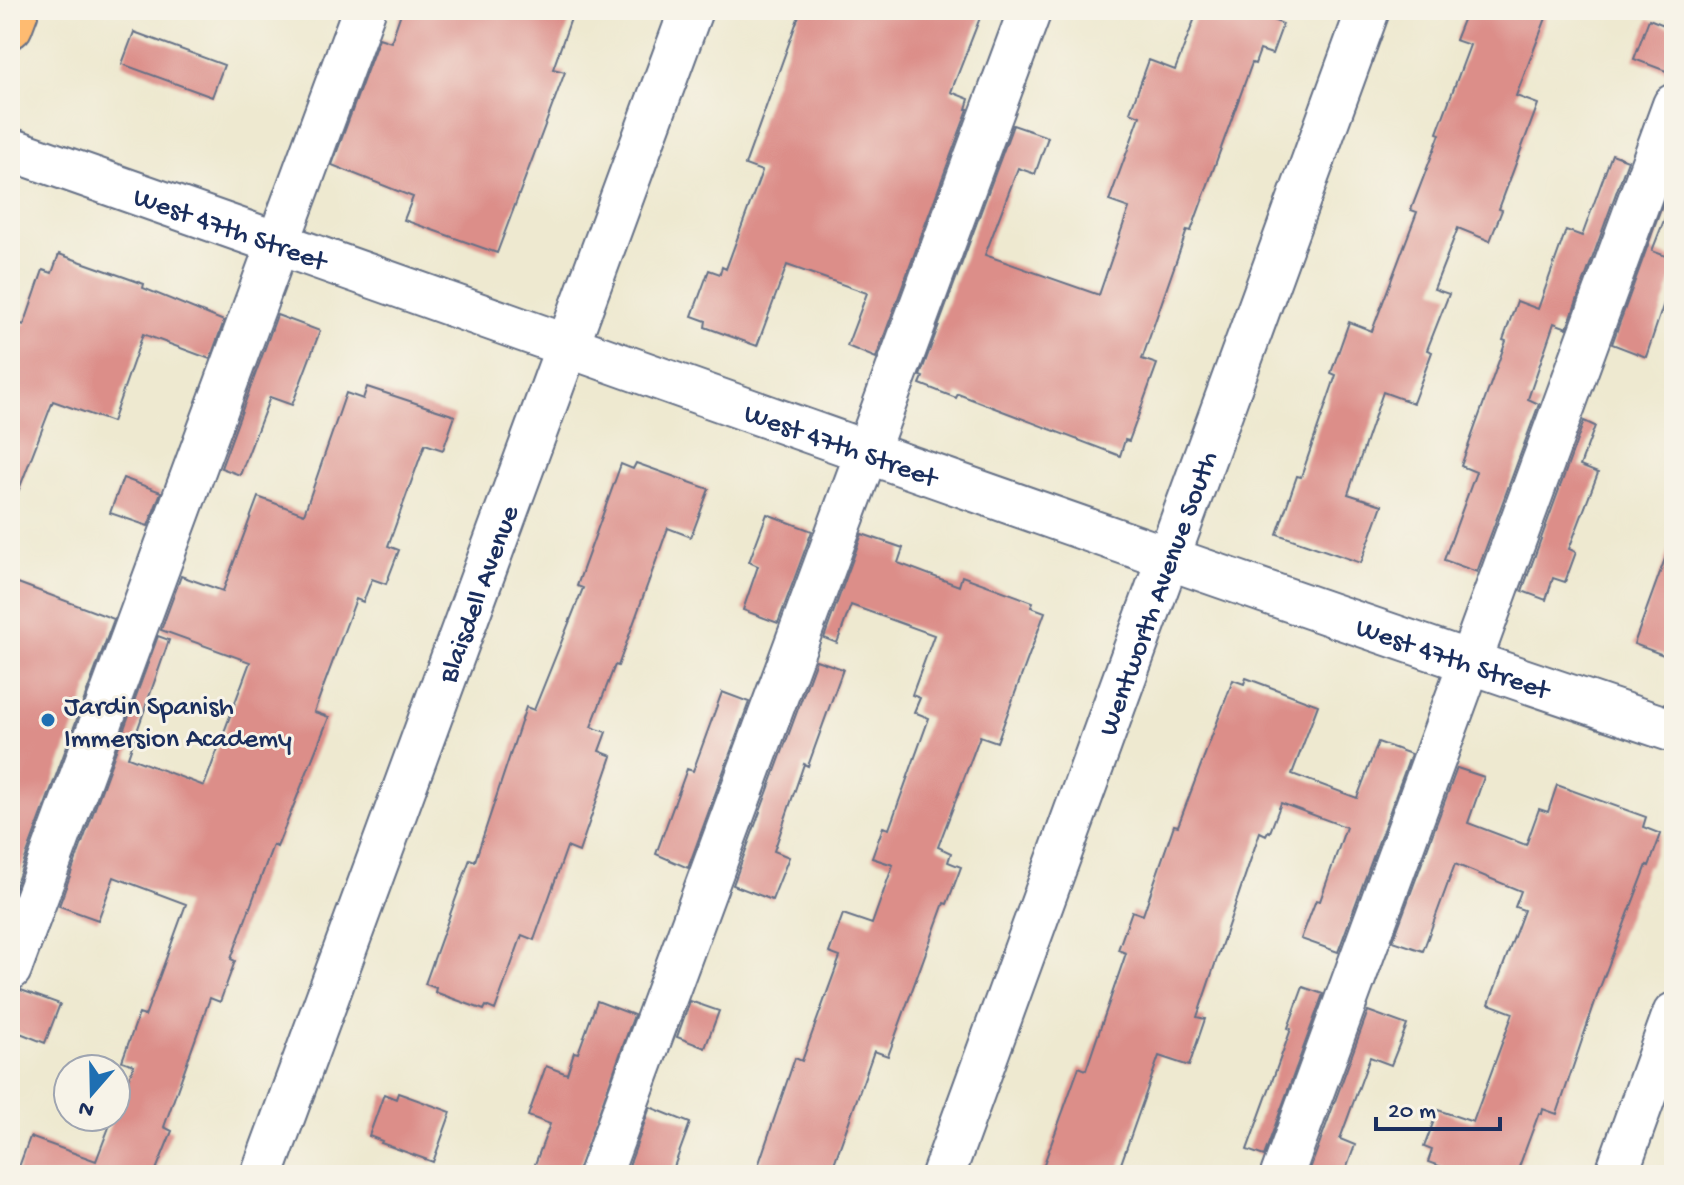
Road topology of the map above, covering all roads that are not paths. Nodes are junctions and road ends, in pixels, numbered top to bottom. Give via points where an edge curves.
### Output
1 (16, 10) edge
2 (364, 10) edge
3 (691, 10) edge
4 (1030, 10) edge
5 (1368, 10) edge
6 (10, 26) edge
7 (1674, 105) edge
8 (10, 149) edge
9 (278, 244) junction
10 (566, 347) junction
11 (867, 452) junction
12 (1168, 556) junction
13 (1469, 662) junction
14 (1674, 731) edge
15 (10, 969) edge
16 (1674, 1014) edge
17 (262, 1175) edge
18 (600, 1175) edge
19 (943, 1175) edge
20 (1282, 1175) edge
21 (1616, 1175) edge

1 - 6 main road
2 - 9 street
3 - 10 street, Blaisdell Avenue
4 - 11 street
5 - 12 street, Wentworth Avenue South
7 - 13 street
8 - 9 street, West 47th Street
9 - 10 street, West 47th Street
9 - 15 street
10 - 11 street, West 47th Street
10 - 17 street, Blaisdell Avenue
11 - 12 street, West 47th Street
11 - 18 street
12 - 13 street, West 47th Street
12 - 19 street, Wentworth Avenue South
13 - 14 street, West 47th Street
13 - 20 street
16 - 21 street

